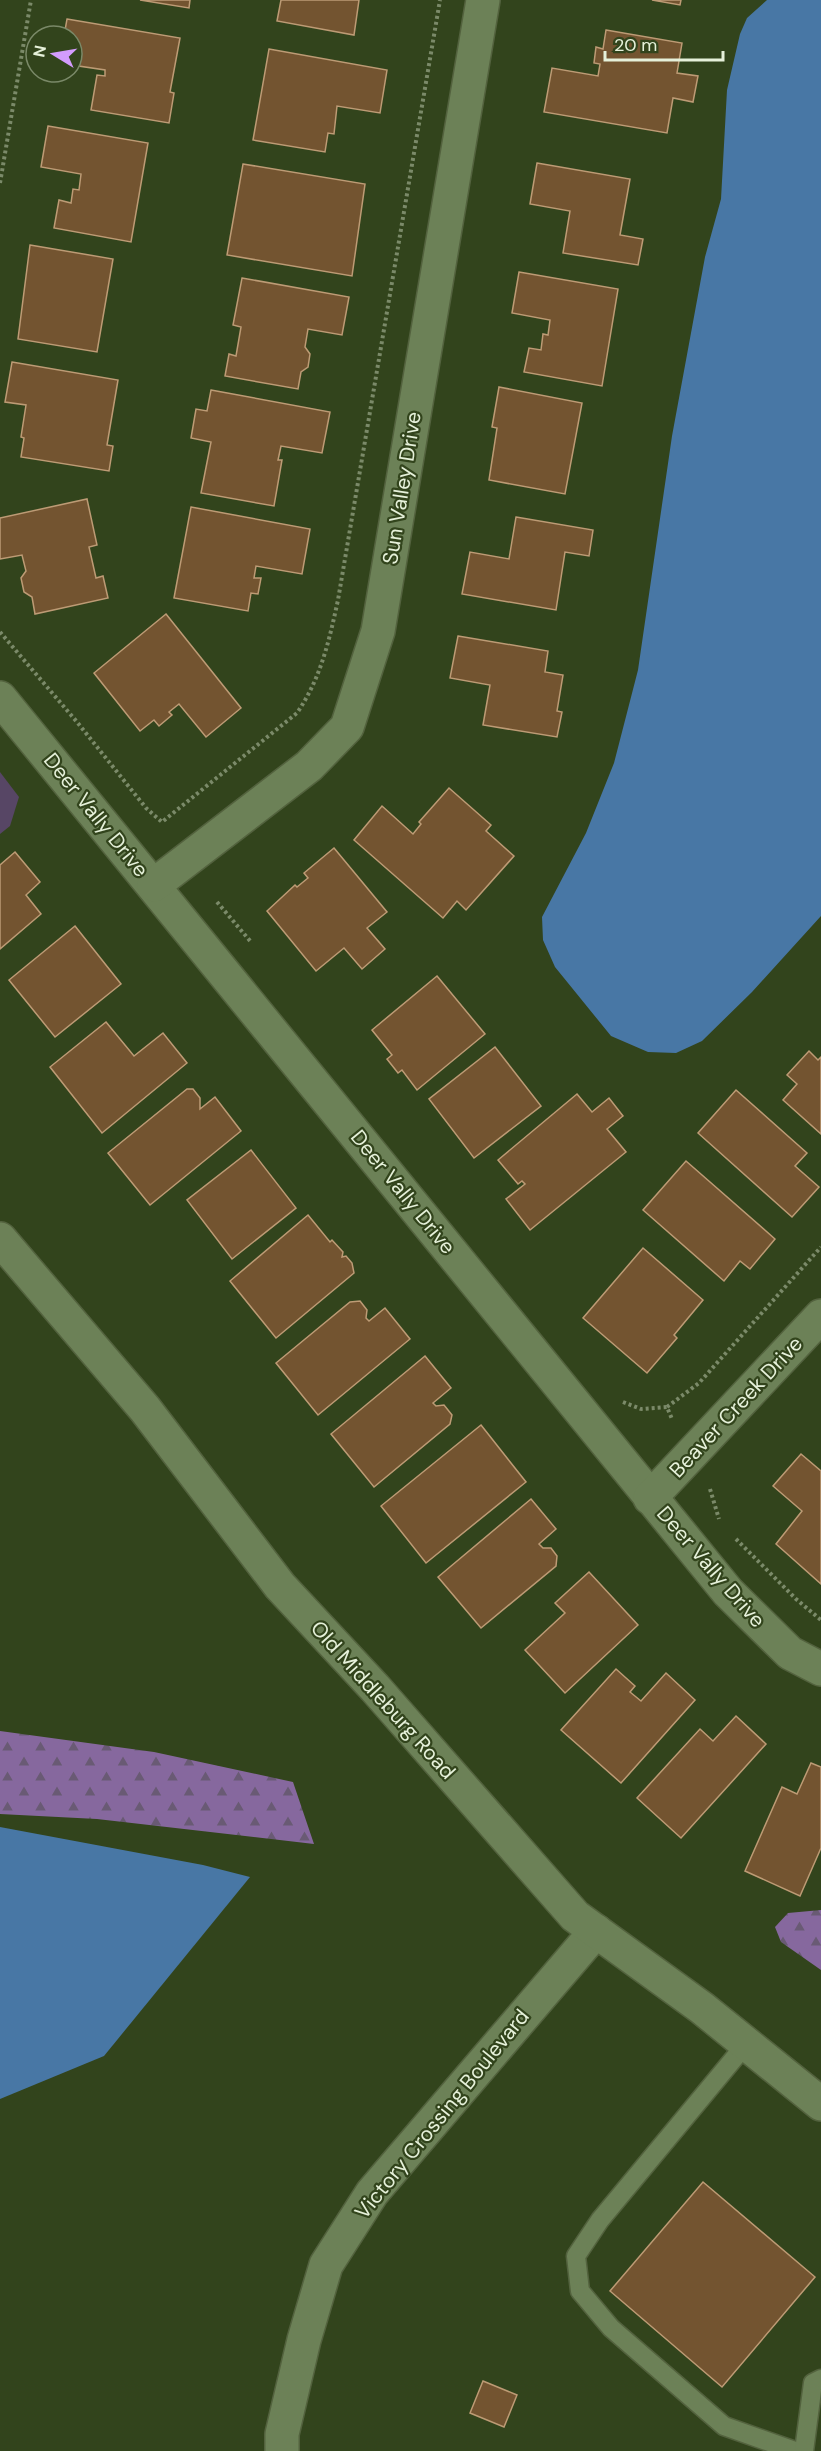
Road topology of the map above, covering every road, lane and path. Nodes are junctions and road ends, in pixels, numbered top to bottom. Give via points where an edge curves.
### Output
1 (31, 0) edge
2 (440, 0) edge
3 (483, 0) edge
4 (0, 183) edge
5 (0, 632) edge
6 (0, 698) edge
7 (162, 822) junction
8 (182, 863) junction
9 (154, 885) junction
10 (252, 944) dead end
11 (0, 1239) edge
12 (821, 1247) edge
13 (821, 1316) edge
14 (620, 1400) dead end
15 (667, 1407) junction
16 (691, 1454) junction
17 (650, 1498) junction
18 (724, 1526) dead end
19 (729, 1532) dead end
20 (821, 1620) edge
21 (821, 1669) edge
22 (596, 1931) junction
23 (746, 2044) junction
24 (821, 2104) edge
25 (821, 2379) edge
26 (282, 2451) edge
27 (795, 2451) edge
28 (804, 2451) edge

1 - 4 path
2 - 7 path via 338,600 323,666 297,713
3 - 8 street, Sun Valley Drive via 378,631 347,727 309,766
5 - 7 path via 146,808
6 - 9 street, Deer Vally Drive
7 - 8 path via 155,830
8 - 9 street, Sun Valley Drive
8 - 10 path
9 - 17 street, Deer Vally Drive
11 - 22 street, Old Middleburg Road via 145,1409 280,1586 575,1916
12 - 15 path via 699,1383
13 - 16 street, Beaver Creek Drive
14 - 15 path via 641,1409
15 - 16 path
16 - 17 street, Beaver Creek Drive
16 - 18 path
17 - 21 street, Deer Vally Drive via 728,1592 790,1653
19 - 20 path
22 - 23 street, Old Middleburg Road
22 - 26 street, Victory Crossing Boulevard via 372,2193 326,2265 304,2340 282,2434
23 - 24 street, Old Middleburg Road
23 - 27 lane via 600,2220 576,2256 580,2291 611,2328 724,2426
25 - 28 lane via 813,2383

